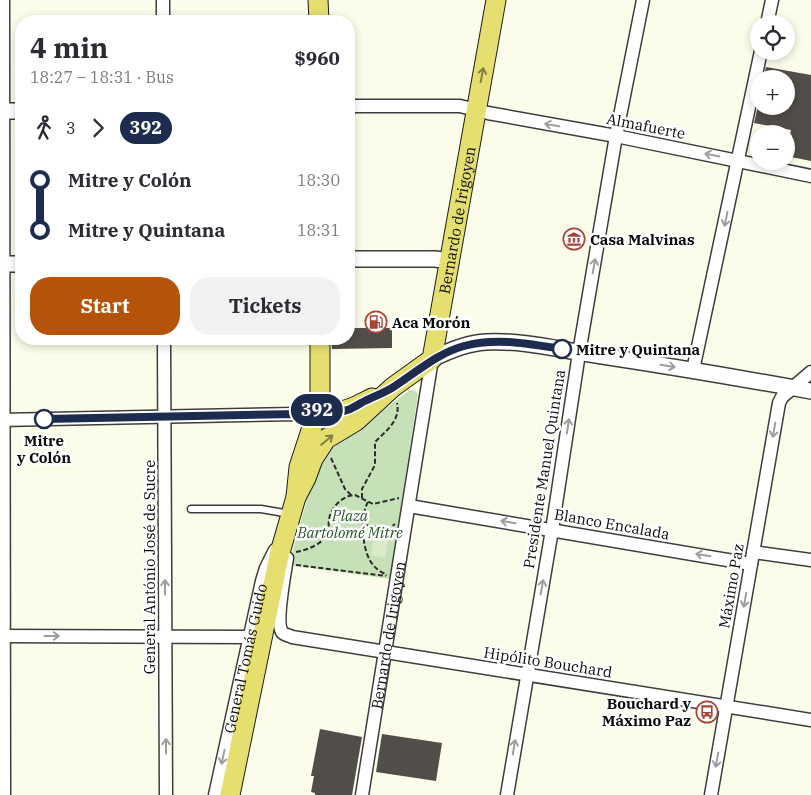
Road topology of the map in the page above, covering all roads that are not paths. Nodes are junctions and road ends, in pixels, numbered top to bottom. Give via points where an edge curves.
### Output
1 (3, 0) edge
2 (163, 0) edge
3 (318, 0) edge
4 (496, 0) edge
5 (642, 0) edge
6 (772, 0) edge
7 (163, 15) edge
8 (318, 15) edge
9 (769, 15) edge
10 (759, 60) edge
11 (355, 106) edge
12 (475, 110) junction
13 (2, 111) edge
14 (15, 111) edge
15 (616, 136) junction
16 (738, 161) junction
17 (811, 176) edge
18 (355, 259) edge
19 (451, 261) junction
20 (2, 264) edge
21 (15, 264) edge
22 (164, 345) edge
23 (320, 345) edge
24 (579, 352) junction
25 (432, 359) junction
26 (693, 370) junction
27 (811, 372) edge
28 (393, 387) junction
29 (793, 387) junction
30 (811, 391) edge
31 (320, 397) junction
32 (164, 417) junction
33 (314, 418) junction
34 (2, 420) edge
35 (410, 500) junction
36 (191, 509) dead end
37 (292, 512) junction
38 (552, 530) junction
39 (752, 558) junction
40 (811, 560) edge
41 (281, 631) joint
42 (2, 636) edge
43 (166, 636) junction
44 (249, 637) junction
45 (385, 652) junction
46 (526, 674) junction
47 (726, 707) junction
48 (811, 720) edge
49 (4, 795) edge
50 (166, 795) edge
51 (215, 795) edge
52 (230, 795) edge
53 (362, 795) edge
54 (506, 795) edge
55 (711, 795) edge

1 - 13 street
2 - 7 street
3 - 8 main road
12 -> 4 main road, Bernardo de Irigoyen
5 - 15 street, Presidente Manuel Quintana
6 - 9 street
10 - 16 street
11 - 12 street, Almafuerte via 450,105
15 -> 12 street, Almafuerte
12 - 19 main road, Bernardo de Irigoyen
13 - 14 street
13 - 20 street
16 -> 15 street, Almafuerte
24 -> 15 street, Presidente Manuel Quintana
16 - 17 street, Almafuerte
16 -> 26 street
18 - 19 street
19 - 25 main road, Bernardo de Irigoyen
20 - 21 street
20 - 34 street
22 - 32 street, General António José de Sucre
23 - 31 main road, General Tomás Guido
24 - 25 street via 502,341 452,349
24 -> 26 street
38 -> 24 street, Presidente Manuel Quintana
25 - 28 main road
25 - 35 street, Bernardo de Irigoyen
26 - 29 street
27 - 29 street, Máximo Paz
28 - 31 main road via 342,411 326,406
37 -> 28 main road via 320,445 364,414
29 - 30 street
29 -> 39 street, Máximo Paz via 779,404
31 - 33 main road, General Tomás Guido
32 - 33 street via 297,414
32 - 34 street
43 -> 32 street, General António José de Sucre
33 - 37 main road, General Tomás Guido via 299,467
34 - 42 street
38 -> 35 street, Blanco Encalada
35 - 45 street, Bernardo de Irigoyen
36 - 37 lane
37 - 41 street, General Tomás Guido via 279,619
37 - 44 street, General Tomás Guido via 266,568
37 - 52 main road, General Tomás Guido via 274,582
39 -> 38 street, Blanco Encalada
46 -> 38 street, Presidente Manuel Quintana
39 - 40 street, Blanco Encalada
39 -> 47 street, Máximo Paz
41 - 45 street, Hipólito Bouchard via 292,637
42 -> 43 street
42 - 49 street
43 - 44 street
50 -> 43 street, General António José de Sucre
44 -> 51 street, General Tomás Guido
45 - 46 street, Hipólito Bouchard
45 - 53 street, Bernardo de Irigoyen
46 - 47 street, Hipólito Bouchard
54 -> 46 street, Presidente Manuel Quintana
47 - 48 street, Hipólito Bouchard
47 -> 55 street, Máximo Paz

